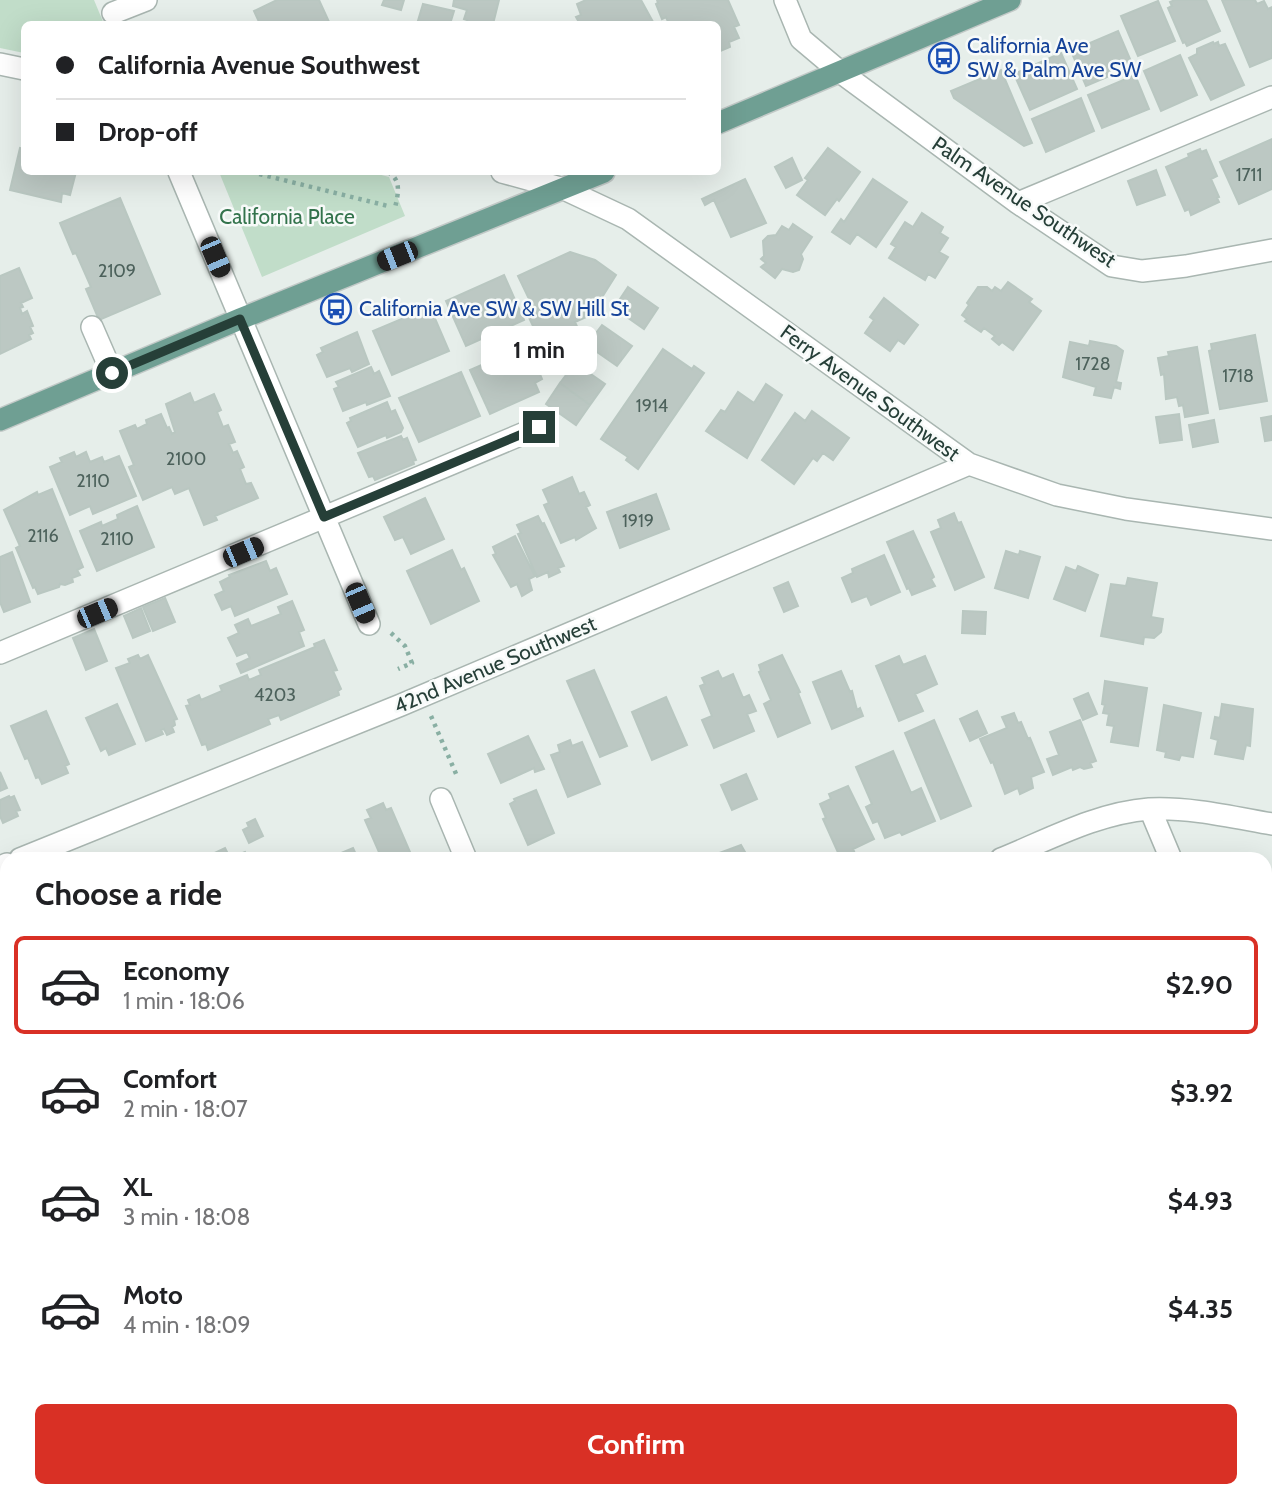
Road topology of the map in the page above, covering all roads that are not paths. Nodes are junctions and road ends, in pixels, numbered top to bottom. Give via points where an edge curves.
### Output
1 (146, 0) edge
2 (785, 0) edge
3 (1010, 0) edge
4 (113, 13) edge
5 (0, 64) edge
6 (21, 68) edge
7 (839, 71) junction
8 (1272, 97) edge
9 (721, 122) edge
10 (180, 175) edge
11 (513, 175) edge
12 (597, 175) edge
13 (564, 189) junction
14 (1018, 203) junction
15 (1272, 250) edge
16 (240, 319) junction
17 (92, 327) dead end
18 (112, 373) junction
19 (0, 419) edge
20 (539, 427) dead end
21 (969, 464) junction
22 (324, 517) junction
23 (1272, 529) edge
24 (378, 627) road end
25 (0, 653) edge
26 (442, 799) dead end
27 (1150, 809) junction
28 (1272, 824) edge
29 (37, 852) edge
30 (463, 852) edge
31 (1018, 852) edge
32 (1168, 852) edge

1 - 4 street
2 - 7 street, Palm Avenue Southwest via 801,39
3 - 7 main road
5 - 6 street
7 - 9 main road
7 - 14 street, Palm Avenue Southwest
8 - 14 street
10 - 16 street
11 - 13 street, Ferry Avenue Southwest
12 - 13 main road
13 - 16 main road
13 - 21 street, Ferry Avenue Southwest via 628,219
14 - 15 street, Palm Avenue Southwest via 1112,266 1142,271
16 - 18 main road
16 - 22 street
17 - 18 street
18 - 19 main road
20 - 22 street
21 - 23 street, Ferry Avenue Southwest via 1057,495
21 - 29 street, 42nd Avenue Southwest via 401,705
22 - 24 street
22 - 25 street
26 - 30 street
27 - 28 street
27 - 31 street via 1099,819
27 - 32 street

